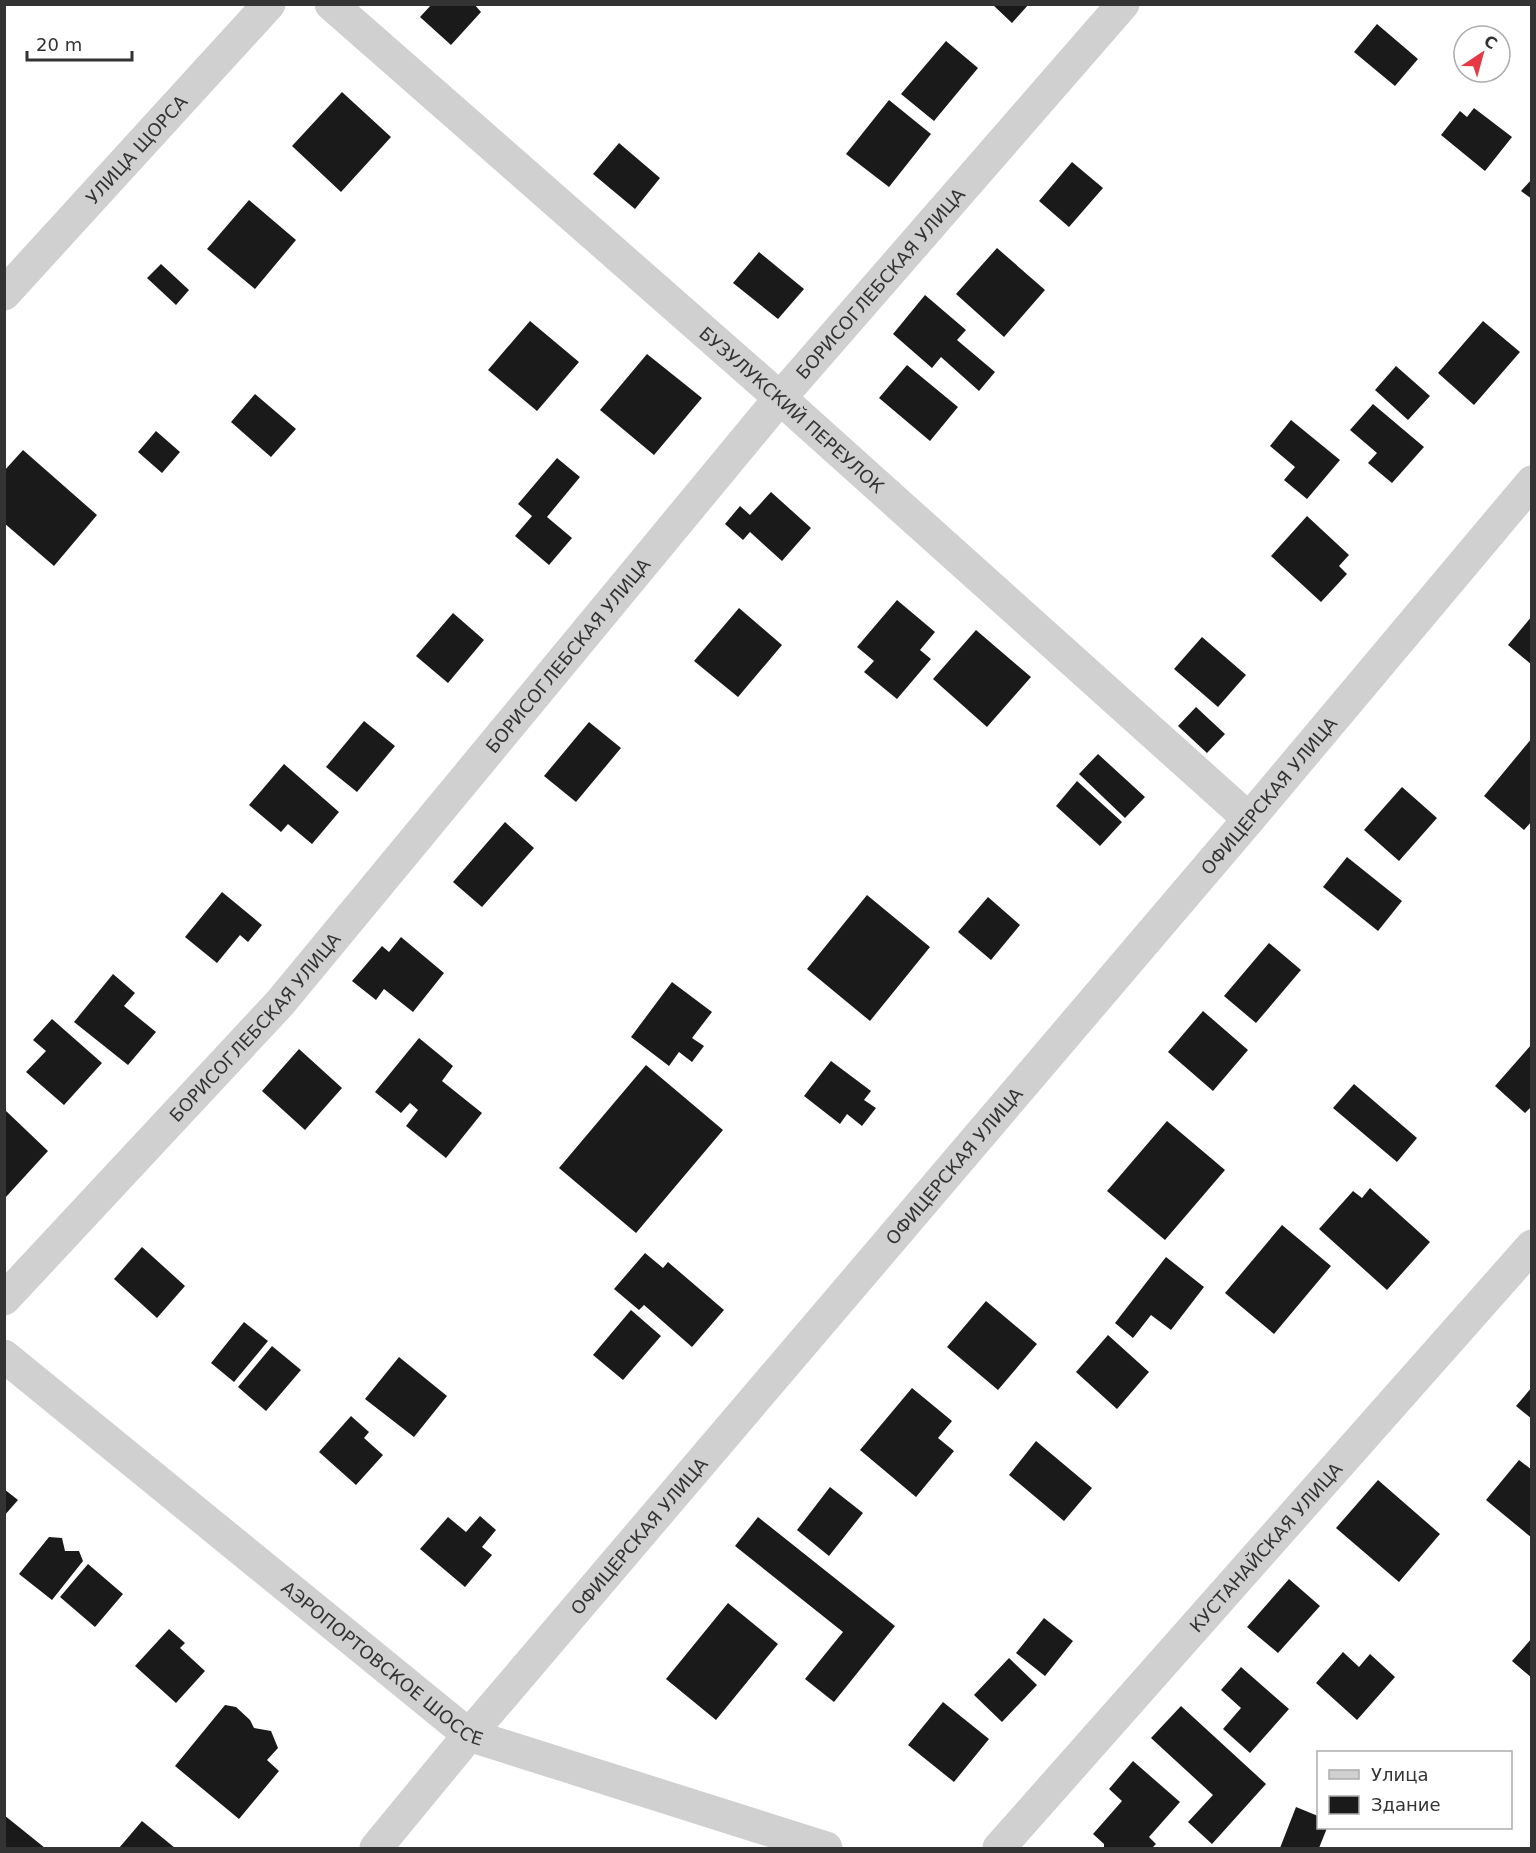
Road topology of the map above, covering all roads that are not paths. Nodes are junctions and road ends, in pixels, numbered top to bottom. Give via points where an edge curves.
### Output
1 (269, 4) edge
2 (331, 4) edge
3 (1123, 4) edge
4 (4, 294) edge
5 (780, 398) junction
6 (1532, 482) edge
7 (1249, 819) junction
8 (1532, 1246) edge
9 (4, 1299) edge
10 (4, 1356) edge
11 (469, 1735) junction
12 (376, 1848) edge
13 (826, 1848) edge
14 (999, 1848) edge

1 - 4 street, УЛИЦА ЩОРСА
2 - 5 street, БУЗУЛУКСКИЙ ПЕРЕУЛОК
3 - 5 street, БОРИСОГЛЕБСКАЯ УЛИЦА
5 - 7 street, БУЗУЛУКСКИЙ ПЕРЕУЛОК
5 - 9 street, БОРИСОГЛЕБСКАЯ УЛИЦА via 280,1003
6 - 7 street, ОФИЦЕРСКАЯ УЛИЦА
7 - 11 street, ОФИЦЕРСКАЯ УЛИЦА
8 - 14 street, КУСТАНАЙСКАЯ УЛИЦА
10 - 11 street, АЭРОПОРТОВСКОЕ ШОССЕ
11 - 12 street, ОФИЦЕРСКАЯ УЛИЦА
11 - 13 street, АЭРОПОРТОВСКОЕ ШОССЕ

